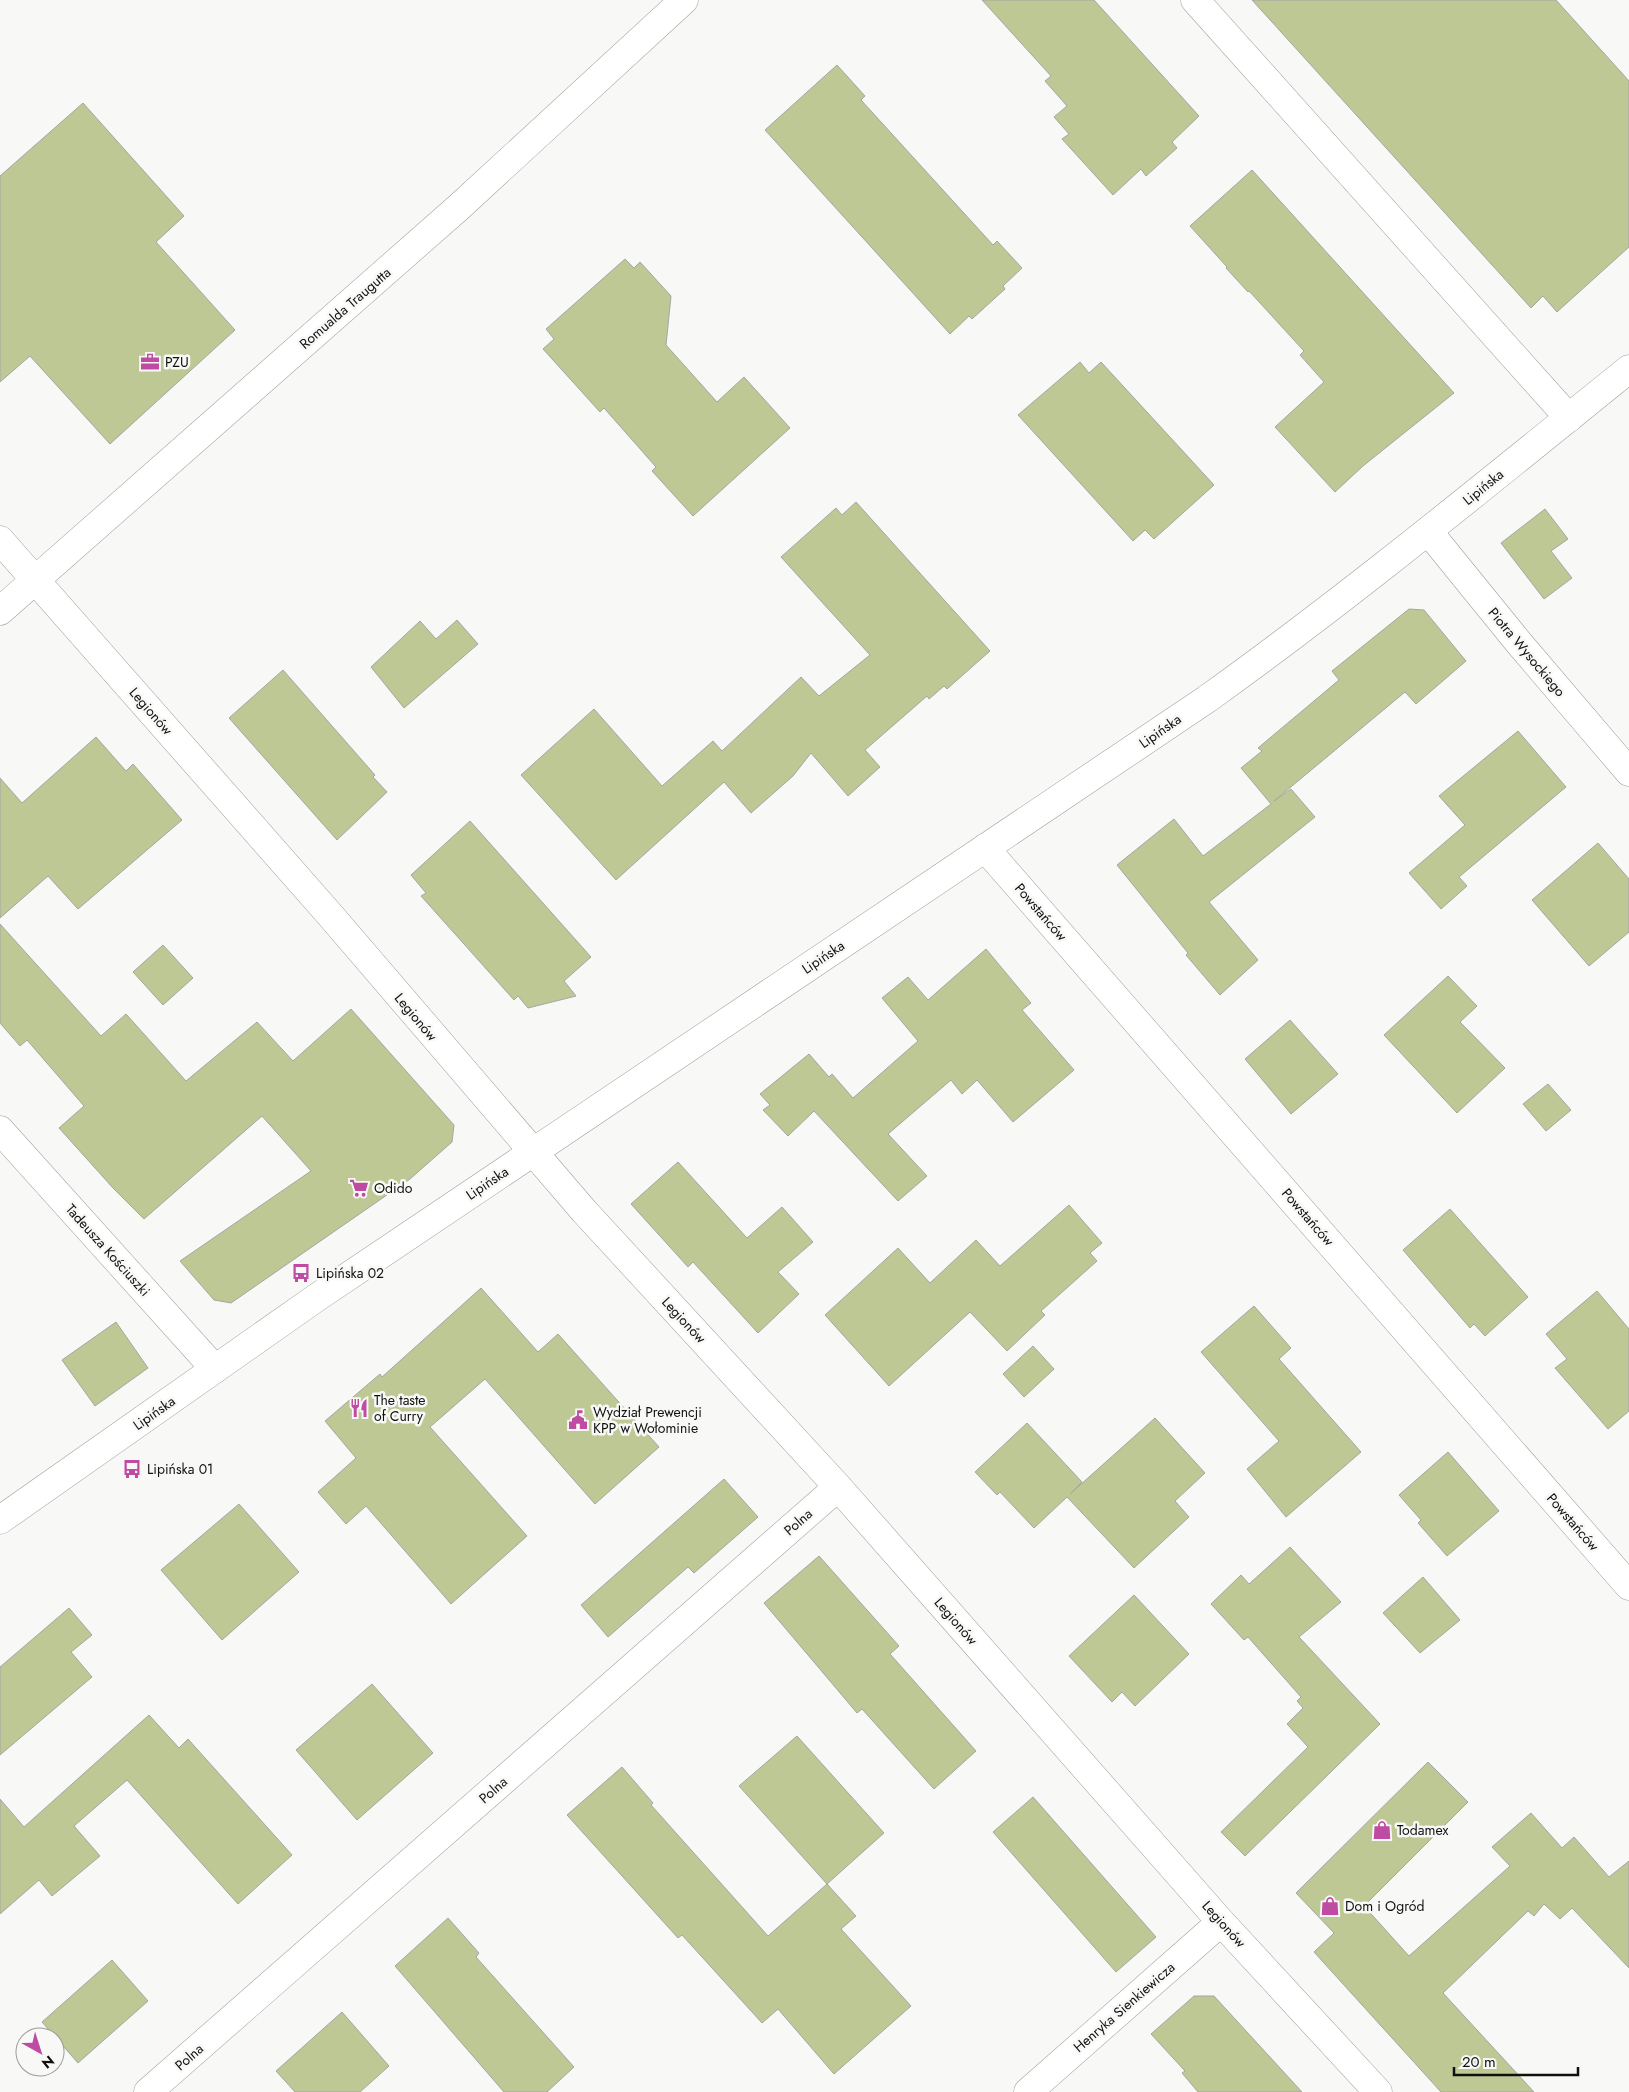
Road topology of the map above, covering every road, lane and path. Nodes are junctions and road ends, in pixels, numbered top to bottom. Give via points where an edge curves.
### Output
1 (684, 0) edge
2 (1195, 0) edge
3 (1629, 369) edge
4 (1569, 418) junction
5 (1428, 531) junction
6 (0, 540) edge
7 (35, 579) junction
8 (0, 611) edge
9 (1629, 772) edge
10 (985, 848) junction
11 (0, 1130) edge
12 (532, 1152) junction
13 (215, 1370) junction
14 (838, 1487) junction
15 (0, 1520) edge
16 (1629, 1586) edge
17 (1221, 1922) junction
18 (148, 2092) edge
19 (1028, 2092) edge
20 (1378, 2092) edge

1 - 7 street, Romualda Traugutta via 459,207
2 - 4 street
3 - 4 street, Lipińska
4 - 5 street, Lipińska
5 - 9 street, Piotra Wysockiego
5 - 10 street, Lipińska via 1291,638 1130,752
6 - 7 street, Legionów
7 - 8 street, Romualda Traugutta
7 - 12 street, Legionów via 324,908
10 - 12 street, Lipińska
10 - 16 street, Powstańców
11 - 13 street, Tadeusza Kościuszki
12 - 13 street, Lipińska
12 - 14 street, Legionów
13 - 15 street, Lipińska
14 - 17 street, Legionów
14 - 18 street, Polna
17 - 19 street, Henryka Sienkiewicza
17 - 20 street, Legionów

